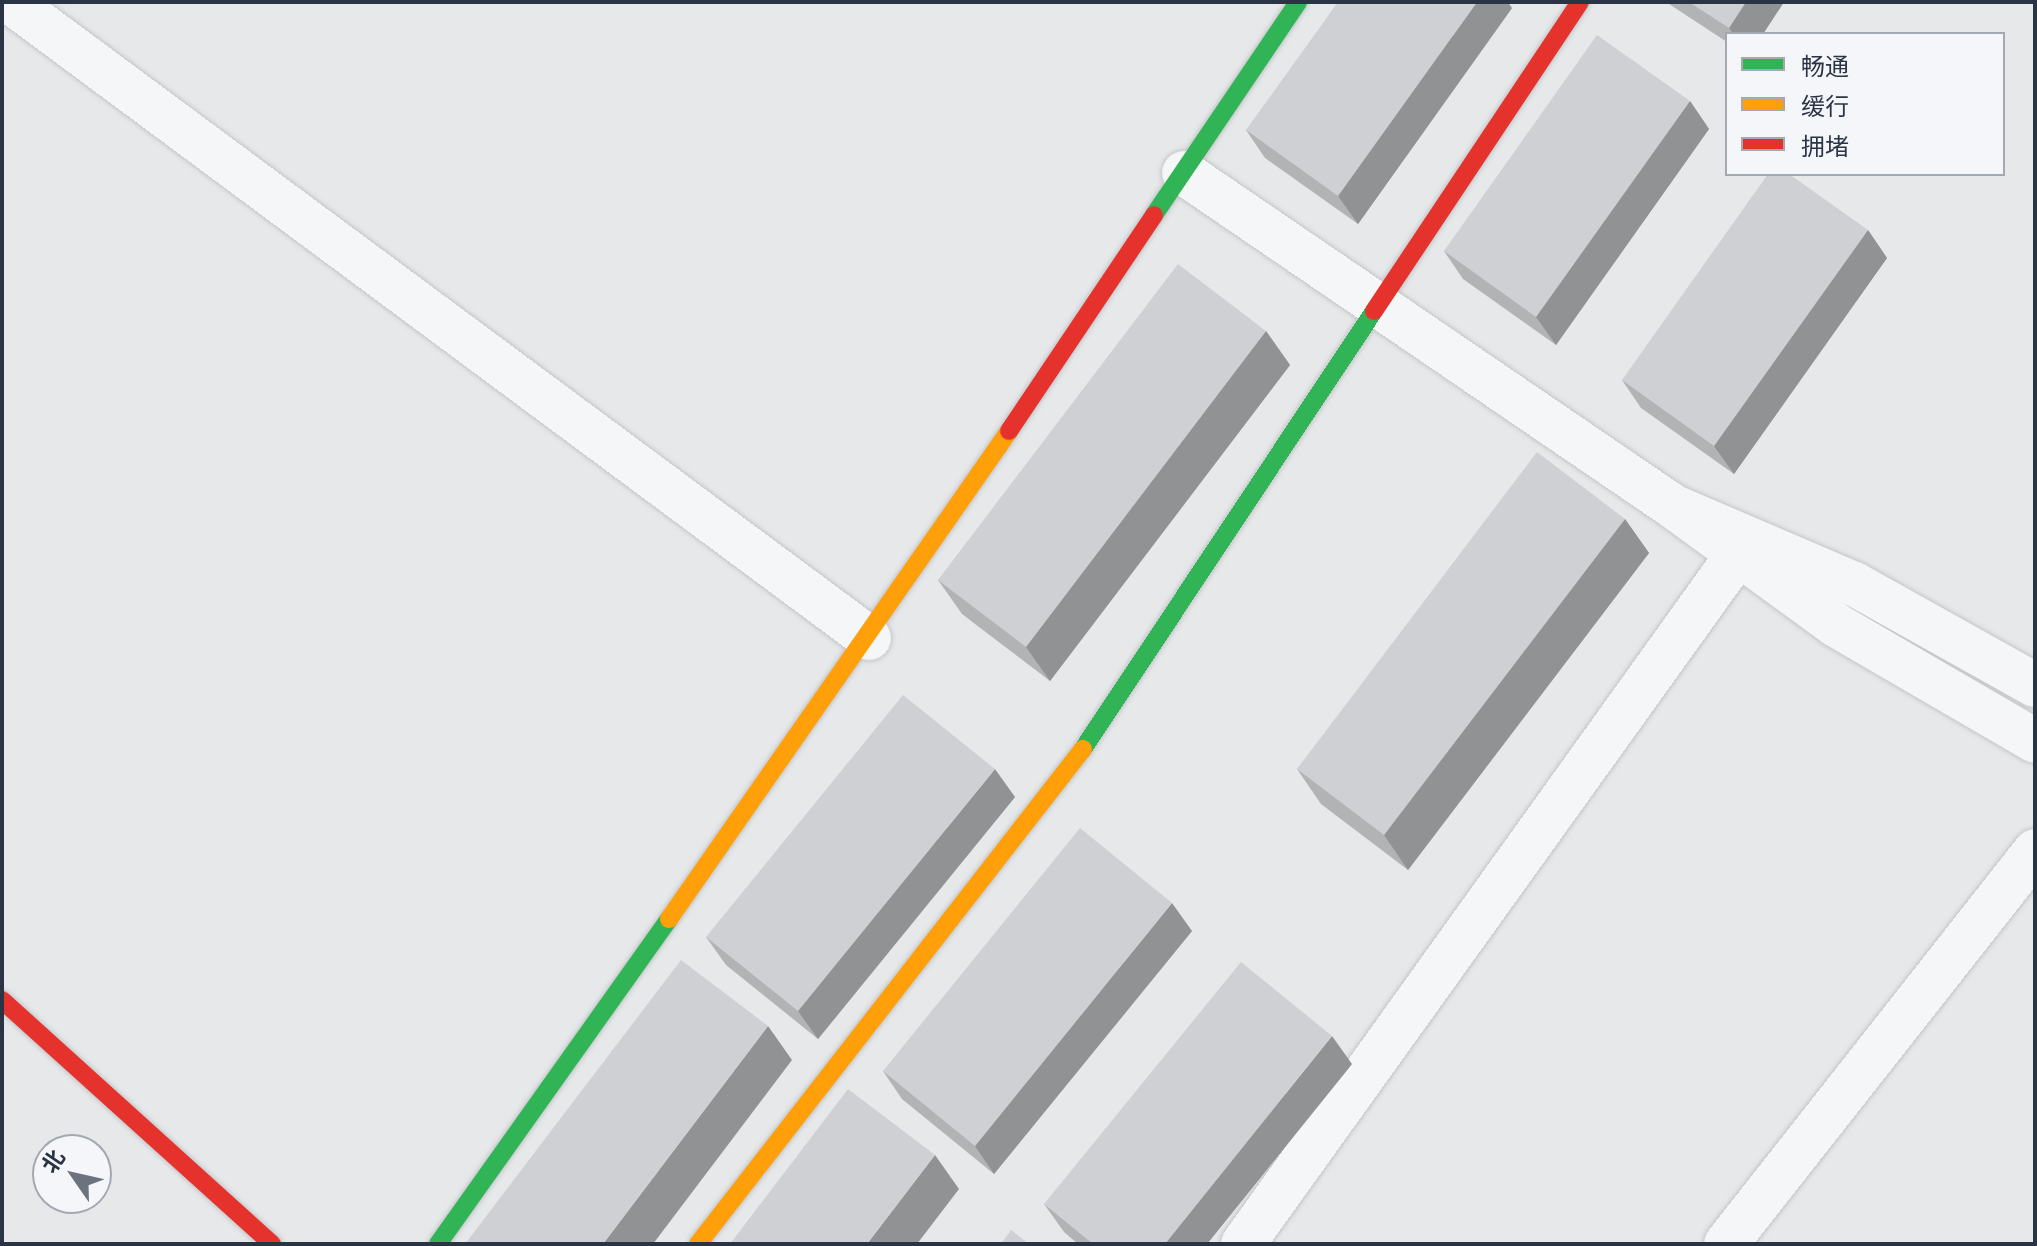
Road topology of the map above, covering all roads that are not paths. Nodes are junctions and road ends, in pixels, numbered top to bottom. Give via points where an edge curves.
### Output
1 (1298, 2) edge
2 (1580, 2) edge
3 (10, 13) edge
4 (1184, 173) junction
5 (1378, 307) junction
6 (1674, 507) junction
7 (1738, 554) junction
8 (869, 638) junction
9 (2035, 685) edge
10 (2035, 741) edge
11 (2035, 851) edge
12 (2, 1000) edge
13 (272, 1244) edge
14 (438, 1244) edge
15 (698, 1244) edge
16 (1243, 1244) edge
17 (1726, 1244) edge

1 - 4 street
2 - 5 street
3 - 8 street
4 - 5 street
4 - 8 street
5 - 6 street
5 - 15 street via 1057,788
6 - 7 street
6 - 9 street via 1854,584
7 - 10 street via 1836,625
7 - 16 street
8 - 14 street
11 - 17 street
12 - 13 street

